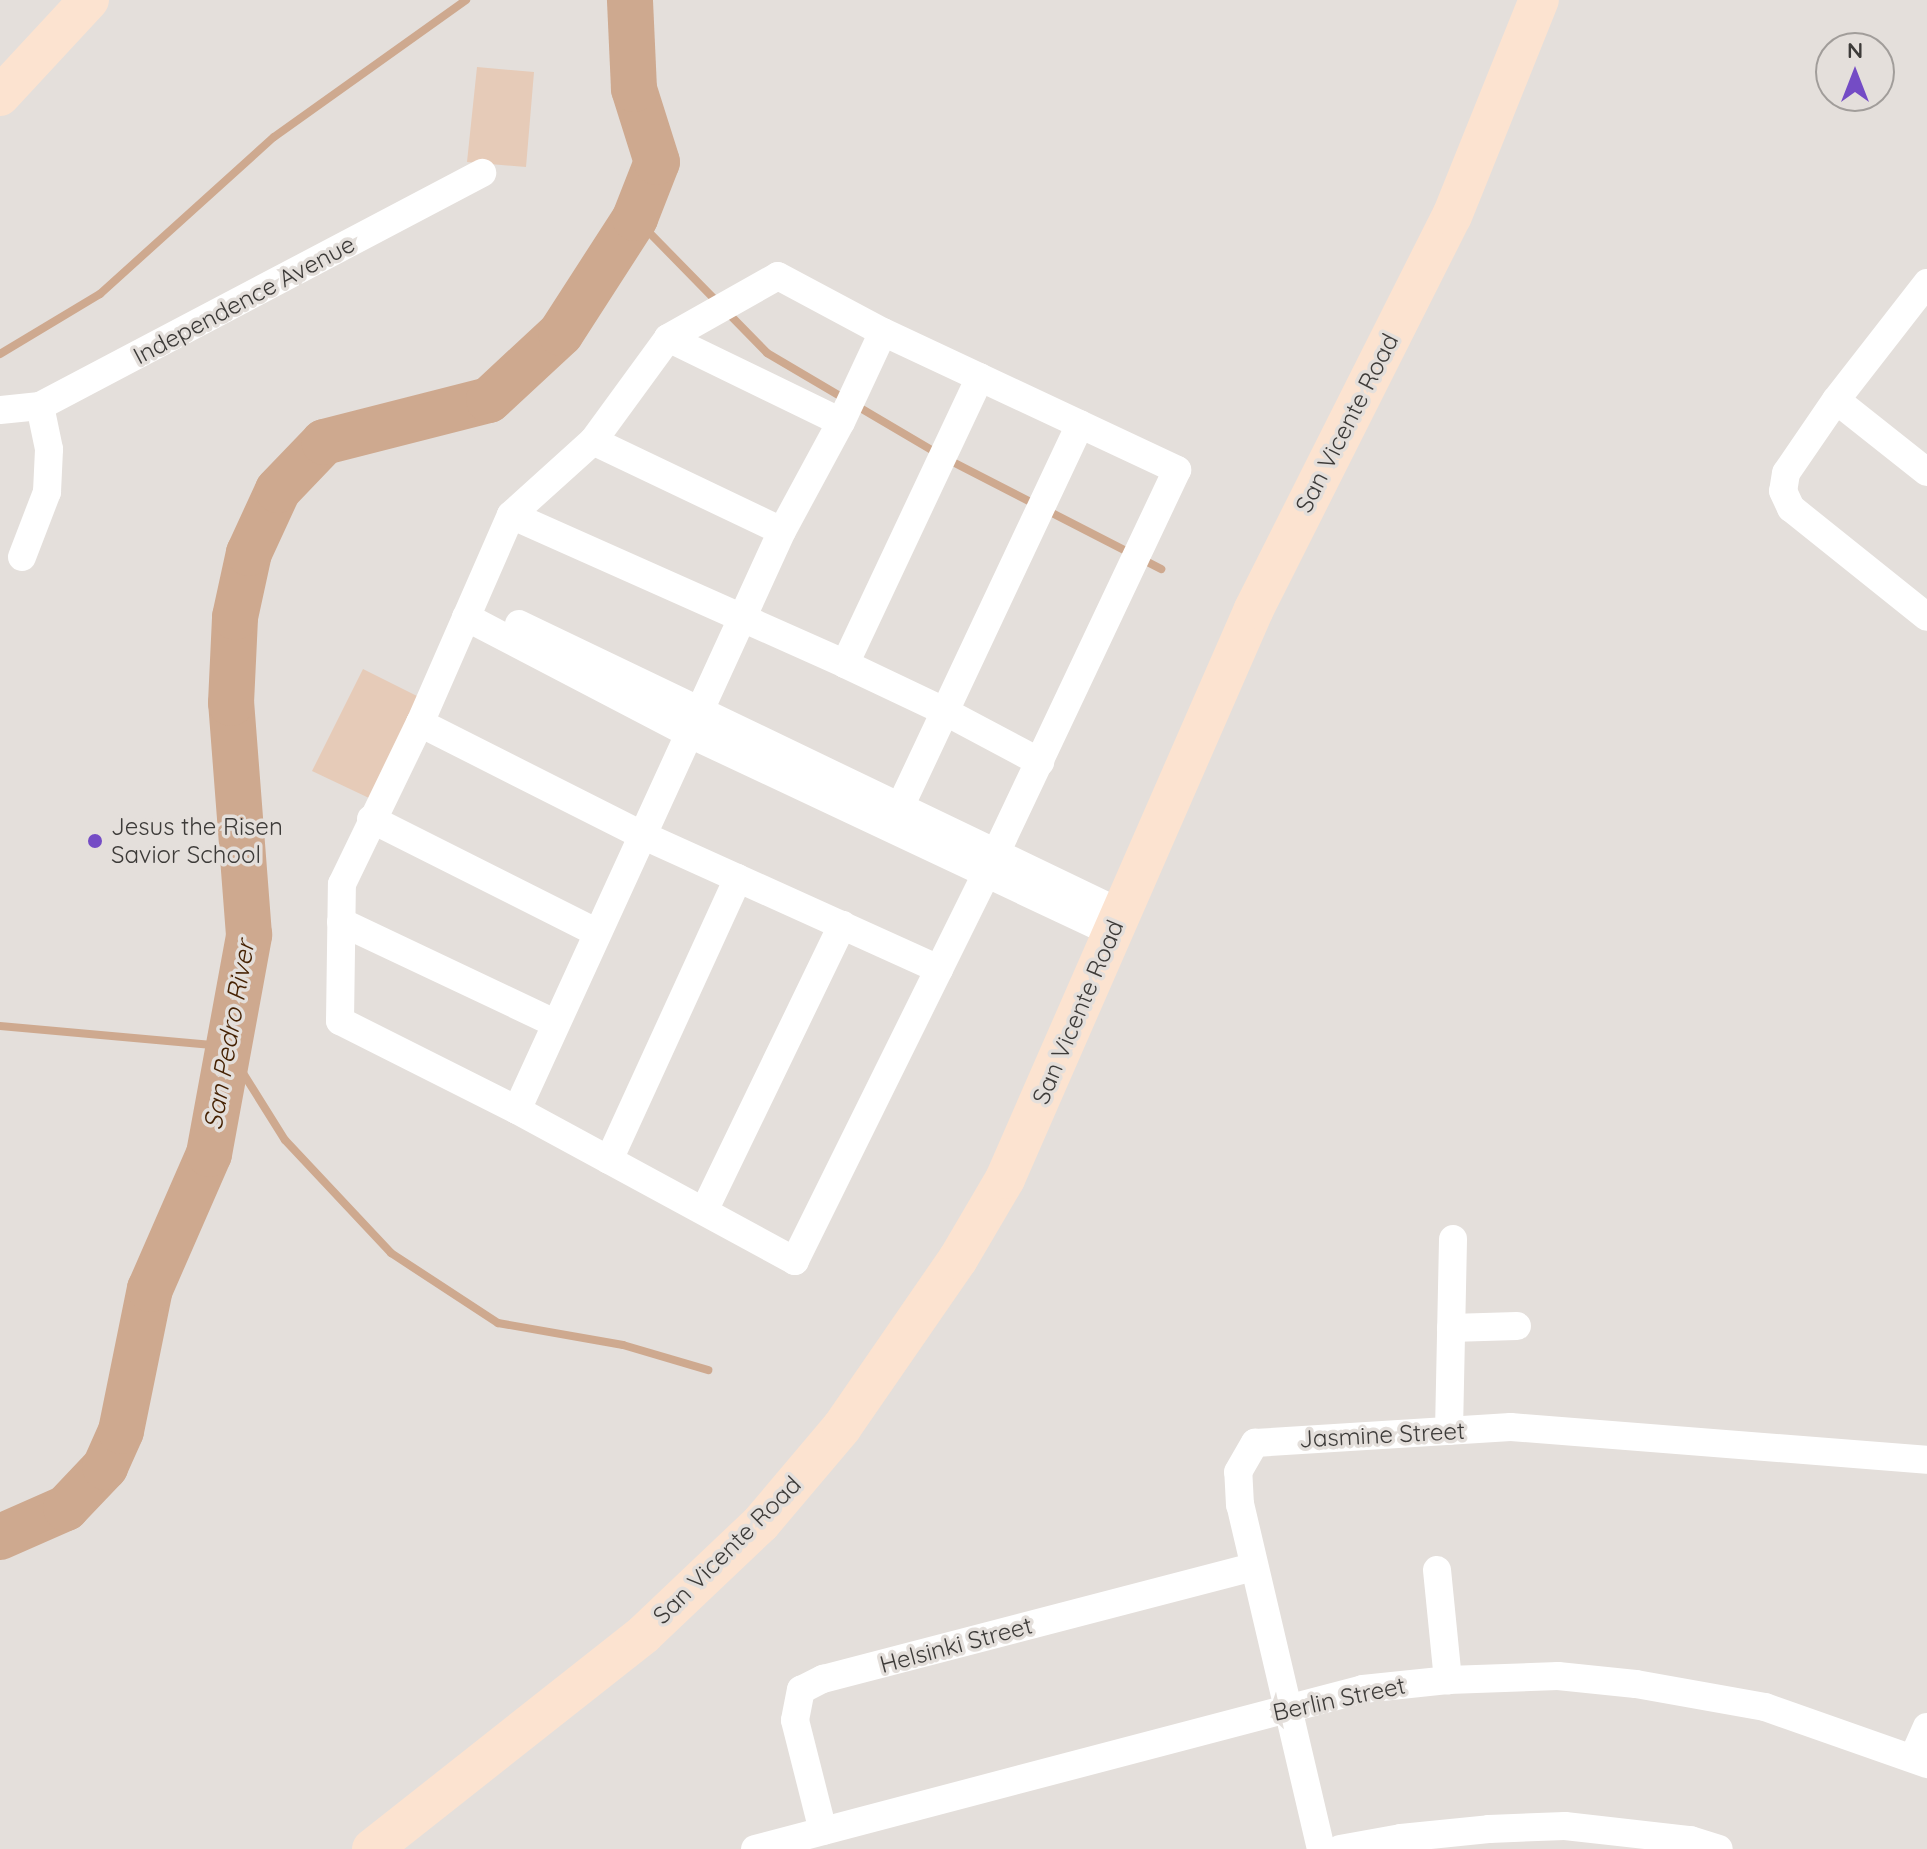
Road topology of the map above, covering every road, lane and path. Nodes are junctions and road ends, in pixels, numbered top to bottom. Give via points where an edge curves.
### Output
1 (89, 0) edge
2 (1539, 0) edge
3 (0, 96) edge
4 (482, 173) dead end
5 (1927, 283) edge
6 (883, 332) junction
7 (668, 338) junction
8 (980, 377) junction
9 (1836, 400) junction
10 (40, 406) junction
11 (0, 410) edge
12 (841, 422) junction
13 (1080, 424) junction
14 (593, 441) junction
15 (1924, 463) edge
16 (511, 515) junction
17 (782, 531) junction
18 (22, 557) dead end
19 (469, 609) junction
20 (1927, 617) edge
21 (744, 618) junction
22 (845, 664) junction
23 (944, 711) junction
24 (420, 723) junction
25 (694, 724) junction
26 (1040, 762) junction
27 (900, 807) junction
28 (371, 819) junction
29 (642, 835) junction
30 (992, 863) junction
31 (738, 878) junction
32 (341, 922) junction
33 (1116, 923) junction
34 (842, 925) junction
35 (596, 932) junction
36 (939, 969) junction
37 (555, 1023) junction
38 (517, 1110) junction
39 (609, 1160) junction
40 (704, 1211) junction
41 (1453, 1239) dead end
42 (1517, 1326) dead end
43 (1451, 1328) junction
44 (1449, 1431) junction
45 (1927, 1460) edge
46 (1253, 1567) junction
47 (1437, 1570) dead end
48 (1448, 1680) junction
49 (1287, 1708) junction
50 (1927, 1727) edge
51 (1920, 1761) edge
52 (823, 1831) junction
53 (372, 1849) edge
54 (755, 1849) edge
55 (1321, 1849) edge
56 (1340, 1849) edge
57 (1719, 1849) edge

1 - 3 main road
2 - 33 main road, San Vicente Road via 1452,216 1254,609
4 - 10 street, Independence Avenue
5 - 9 street
6 - 7 street via 778,276
6 - 8 street
6 - 12 street
7 - 12 street
7 - 14 street
8 - 13 street
8 - 22 street
9 - 15 street
9 - 20 street via 1786,473 1783,491 1791,508
10 - 11 street, Independence Avenue
10 - 18 street via 49,449 47,492
12 - 17 street
13 - 23 street
13 - 26 street via 1177,470
14 - 16 street
14 - 17 street
16 - 19 street
16 - 21 street
17 - 21 street
19 - 24 street
19 - 25 street
21 - 22 street
21 - 25 street
22 - 23 street
23 - 26 street
23 - 27 street
24 - 28 street
24 - 29 street
25 - 27 street
25 - 29 street
25 - 30 street
26 - 30 street
27 - 30 street
28 - 32 street via 342,884
28 - 35 street
29 - 31 street
29 - 35 street
30 - 33 street
30 - 36 street
31 - 34 street
31 - 39 street
32 - 37 street
32 - 38 street via 340,1021
33 - 53 main road, San Vicente Road via 1005,1179 958,1259 842,1427 761,1523 644,1634
34 - 36 street
34 - 40 street
35 - 37 street
36 - 40 street via 795,1261
37 - 38 street
38 - 39 street
39 - 40 street
41 - 43 street
42 - 43 street
43 - 44 street
44 - 45 street, Jasmine Street via 1511,1427
44 - 46 street, Jasmine Street via 1255,1443 1238,1472
46 - 49 street, Jasmine Street
46 - 52 street, Helsinki Street via 823,1679 801,1690 795,1720
47 - 48 street
48 - 49 street, Berlin Street via 1363,1689
48 - 51 street, Berlin Street via 1558,1676 1636,1684 1765,1707
49 - 52 street, Berlin Street
49 - 55 street, Jasmine Street
50 - 51 street
52 - 54 street, Berlin Street
56 - 57 street via 1489,1829 1565,1826 1690,1840

